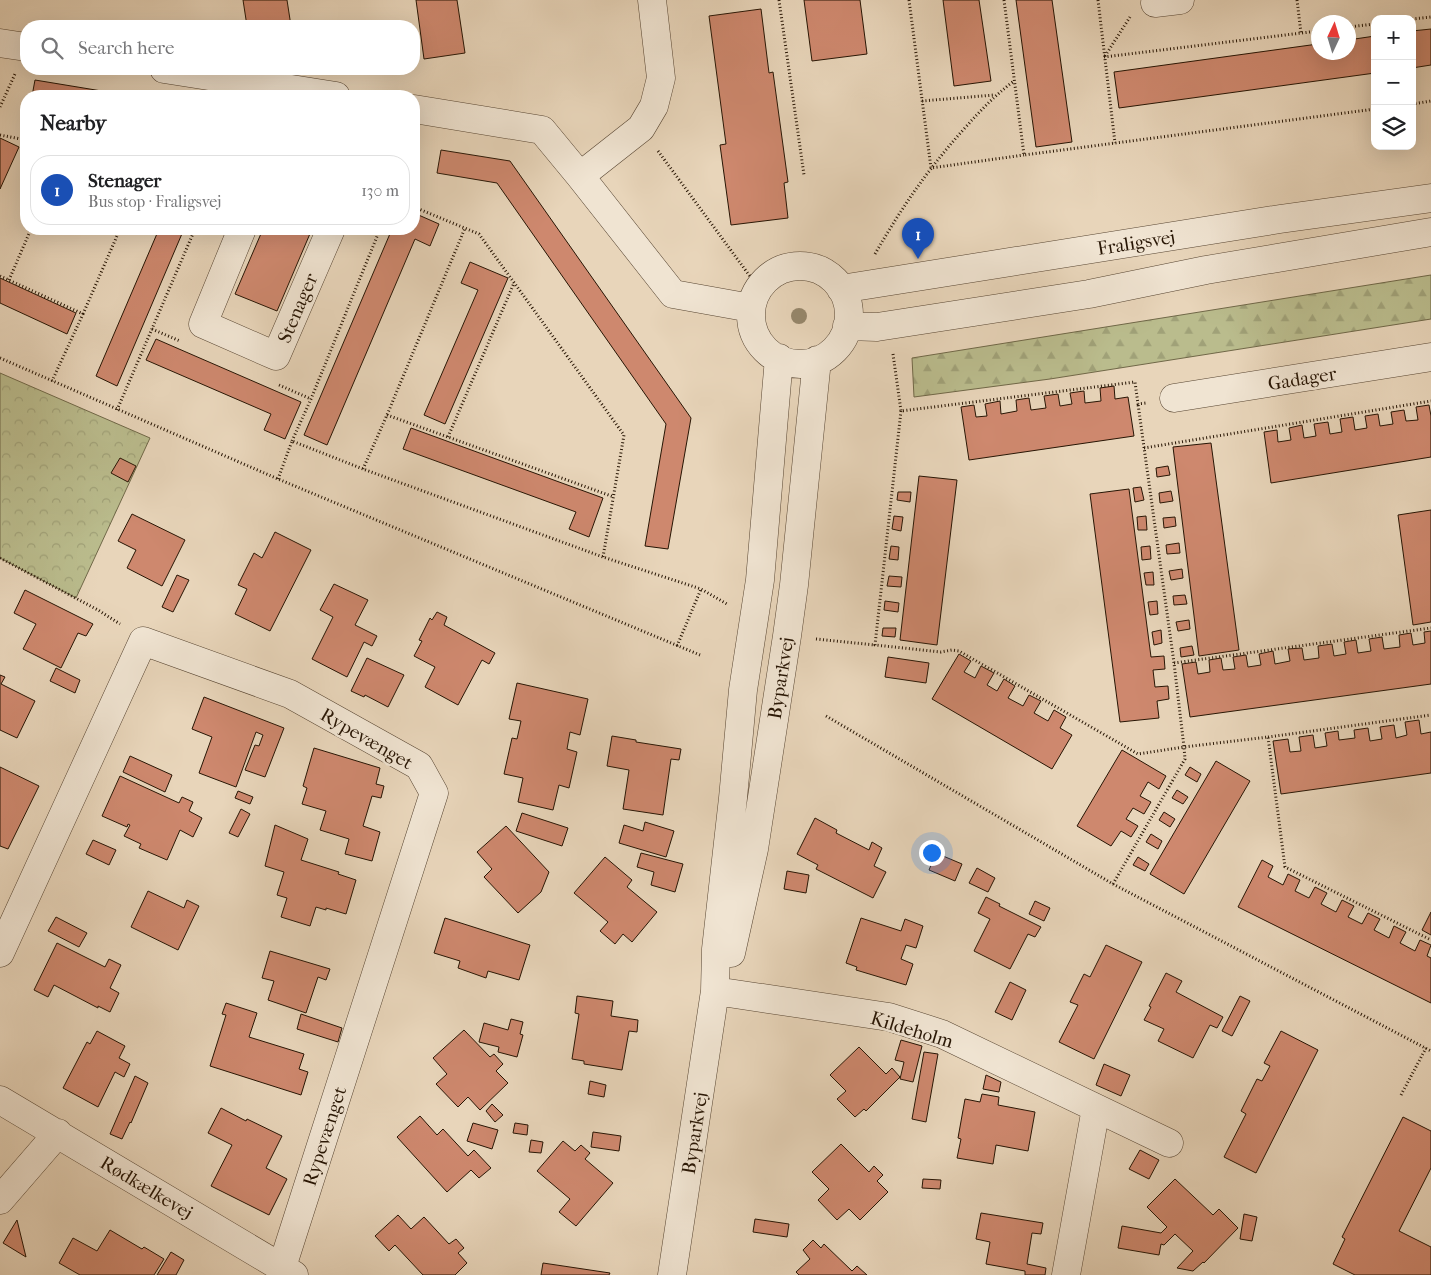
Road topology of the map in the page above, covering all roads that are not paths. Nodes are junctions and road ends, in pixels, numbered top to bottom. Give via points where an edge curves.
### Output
1 (654, 0) edge
2 (0, 42) edge
3 (20, 56) edge
4 (202, 75) edge
5 (297, 90) edge
6 (420, 110) edge
7 (580, 176) junction
8 (1431, 198) edge
9 (1431, 232) edge
10 (239, 235) edge
11 (328, 235) edge
12 (841, 289) junction
13 (755, 298) junction
14 (847, 326) junction
15 (1431, 357) edge
16 (778, 358) junction
17 (817, 360) junction
18 (1174, 398) road end
19 (0, 953) edge
20 (715, 991) junction
21 (0, 1100) edge
22 (1096, 1108) junction
23 (58, 1133) junction
24 (1169, 1143) dead end
25 (0, 1200) edge
26 (288, 1271) edge
27 (672, 1275) edge
28 (1066, 1275) edge

1 - 7 street via 661,78 654,106 641,128
2 - 3 street
4 - 5 street
6 - 7 street via 542,130
7 - 13 street via 673,294
8 - 12 street, Fraligsvej
9 - 14 street via 1206,270 1089,294 877,327
10 - 11 street, Stenager via 202,324 276,356
12 - 13 street via 826,273 794,266 774,273
12 - 14 street via 848,307
13 - 16 street via 753,328 757,338
14 - 17 street via 836,347
15 - 18 street, Gadager
16 - 17 street via 798,363
16 - 20 street, Byparkvej via 760,580 743,690 716,949
17 - 20 street, Byparkvej via 794,586 754,849 730,960
19 - 26 street, Rypevænget via 143,641 290,694 419,766 434,793
20 - 22 street, Kildeholm via 889,1017 942,1034
20 - 27 street, Byparkvej
21 - 23 street, Rødkælkevej
22 - 24 street, Kildeholm
22 - 28 street
23 - 25 street
23 - 26 street, Rødkælkevej

